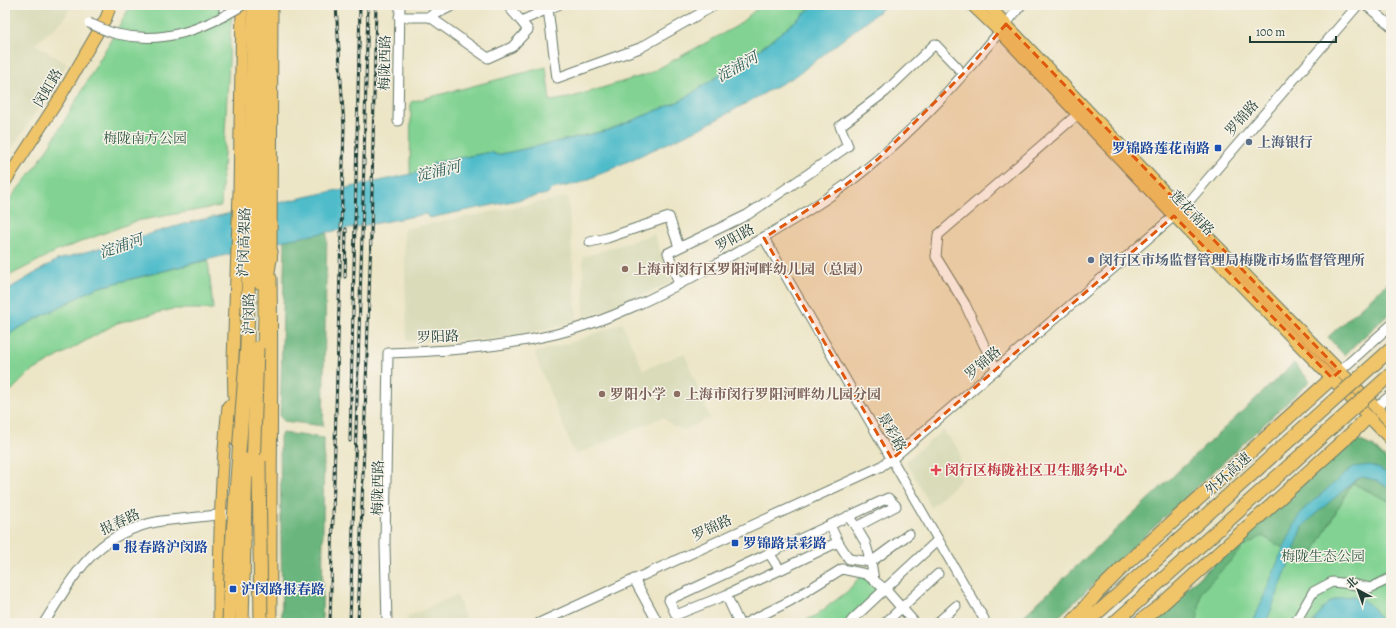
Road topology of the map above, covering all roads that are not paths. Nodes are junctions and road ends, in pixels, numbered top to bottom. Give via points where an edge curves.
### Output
1 (111, 5) edge
2 (224, 5) edge
3 (243, 5) edge
4 (254, 5) edge
5 (264, 5) edge
6 (272, 5) edge
7 (400, 5) edge
8 (442, 5) edge
9 (454, 5) edge
10 (507, 5) edge
11 (558, 5) edge
12 (715, 5) edge
13 (972, 5) edge
14 (988, 5) edge
15 (1021, 5) edge
16 (1358, 5) edge
17 (1366, 5) edge
18 (548, 9) junction
19 (224, 16) junction
20 (399, 17) junction
21 (430, 17) junction
22 (521, 21) junction
23 (89, 23) dead end
24 (1391, 26) edge
25 (1003, 28) junction
26 (958, 68) dead end
27 (1078, 114) junction
28 (398, 122) dead end
29 (5, 182) edge
30 (1178, 212) junction
31 (764, 238) junction
32 (590, 242) dead end
33 (679, 248) junction
34 (271, 252) joint
35 (679, 284) junction
36 (1389, 327) edge
37 (252, 347) junction
38 (1391, 348) edge
39 (391, 353) joint
40 (233, 360) junction
41 (997, 370) junction
42 (1391, 374) edge
43 (1336, 375) junction
44 (1391, 395) edge
45 (1372, 413) junction
46 (1391, 423) edge
47 (1391, 440) edge
48 (389, 450) junction
49 (892, 459) junction
50 (264, 512) junction
51 (236, 513) junction
52 (220, 515) junction
53 (848, 516) junction
54 (830, 525) junction
55 (856, 527) junction
56 (909, 534) dead end
57 (938, 540) junction
58 (838, 542) junction
59 (769, 553) junction
60 (871, 562) junction
61 (780, 570) junction
62 (938, 574) dead end
63 (1391, 578) edge
64 (634, 579) junction
65 (874, 580) junction
66 (885, 589) junction
67 (726, 595) junction
68 (956, 606) dead end
69 (901, 608) junction
70 (984, 619) dead end
71 (44, 623) edge
72 (219, 623) edge
73 (229, 623) edge
74 (235, 623) edge
75 (242, 623) edge
76 (250, 623) edge
77 (256, 623) edge
78 (261, 623) edge
79 (271, 623) edge
80 (386, 623) edge
81 (393, 623) edge
82 (539, 623) edge
83 (658, 623) edge
84 (739, 623) edge
85 (746, 623) edge
86 (850, 623) edge
87 (884, 623) edge
88 (915, 623) edge
89 (937, 623) edge
90 (1072, 623) edge
91 (1086, 623) edge
92 (1114, 623) edge
93 (1138, 623) edge
94 (1295, 623) edge

1 - 29 main road, 闵虹路 via 59,99
2 - 19 street
3 - 19 street, bridge
3 - 40 main road, 沪闵路
4 - 37 highway, 沪闵高架路
5 - 37 highway, 沪闵高架路 via 262,188
6 - 34 main road, 沪闵路
7 - 20 street, 梅陇西路
8 - 21 street
9 - 21 street
10 - 22 street
11 - 18 street
12 - 18 street via 640,48 557,78
13 - 25 main road, 莲花南路
14 - 25 main road, 莲花南路
15 - 25 street, 罗阳路
16 - 30 street, 罗锦路
17 - 24 street
18 - 22 street
19 - 23 street, bridge via 197,29 155,37 116,34
20 - 21 street
20 - 28 street, 梅陇西路
21 - 22 street via 488,58 518,42 528,30
25 - 27 main road, 莲花南路
25 - 30 main road, 莲花南路
25 - 31 street, 罗阳路 via 941,99 878,159 843,187
26 - 33 street via 935,44 885,92 840,126 848,146 747,215
27 - 30 main road, 莲花南路
27 - 41 street via 938,235 936,257 965,304
30 - 41 street, 罗锦路
30 - 43 main road, 莲花南路
31 - 35 street, 罗阳路
31 - 49 street, 景彩路
32 - 33 street via 669,217
33 - 35 street via 668,253
34 - 50 highway, 沪闵路 via 265,292 262,418
35 - 39 street, 罗阳路 via 603,319 558,334 485,348
36 - 38 street via 1385,338
36 - 43 street
37 - 73 highway, bridge via 232,547
37 - 75 highway, 沪闵高架路, bridge
37 - 76 highway, 沪闵高架路, bridge
37 - 78 highway, bridge
38 - 91 highway, 外环高速, bridge
39 - 48 street, 梅陇西路
40 - 51 main road, 沪闵路
40 - 52 main road via 223,452
41 - 49 street, 罗锦路
42 - 92 highway, bridge
43 - 45 main road, 莲花南路
43 - 90 highway via 1127,563
44 - 45 street
45 - 46 main road, 莲花南路
45 - 47 main road, 莲花南路
45 - 93 highway
48 - 80 street, 梅陇西路 via 385,545
48 - 81 street, 梅陇西路
49 - 57 street, 景彩路
49 - 64 street, 罗锦路 via 880,467
50 - 51 street, 报春路
50 - 77 highway, 沪闵路
50 - 79 main road
51 - 52 street, 报春路
51 - 74 highway, 沪闵路
52 - 71 street, 报春路 via 149,523 114,537 101,546 80,569
52 - 72 main road
53 - 54 street
53 - 55 street
53 - 55 street via 888,498 896,506
54 - 58 street
54 - 59 street
55 - 60 street via 865,542
56 - 60 street
57 - 66 street
57 - 70 street, 景彩路
58 - 60 street via 849,559
58 - 61 street
59 - 61 street
59 - 67 street via 669,600 676,615
60 - 65 street
61 - 67 street
62 - 69 street
63 - 94 street via 1370,588 1332,582 1313,592
64 - 82 street, 罗锦路
64 - 83 street
65 - 66 street
65 - 85 street via 866,574 842,569 790,601
66 - 69 street
66 - 86 street
67 - 84 street
68 - 89 street
69 - 87 street
69 - 88 street

